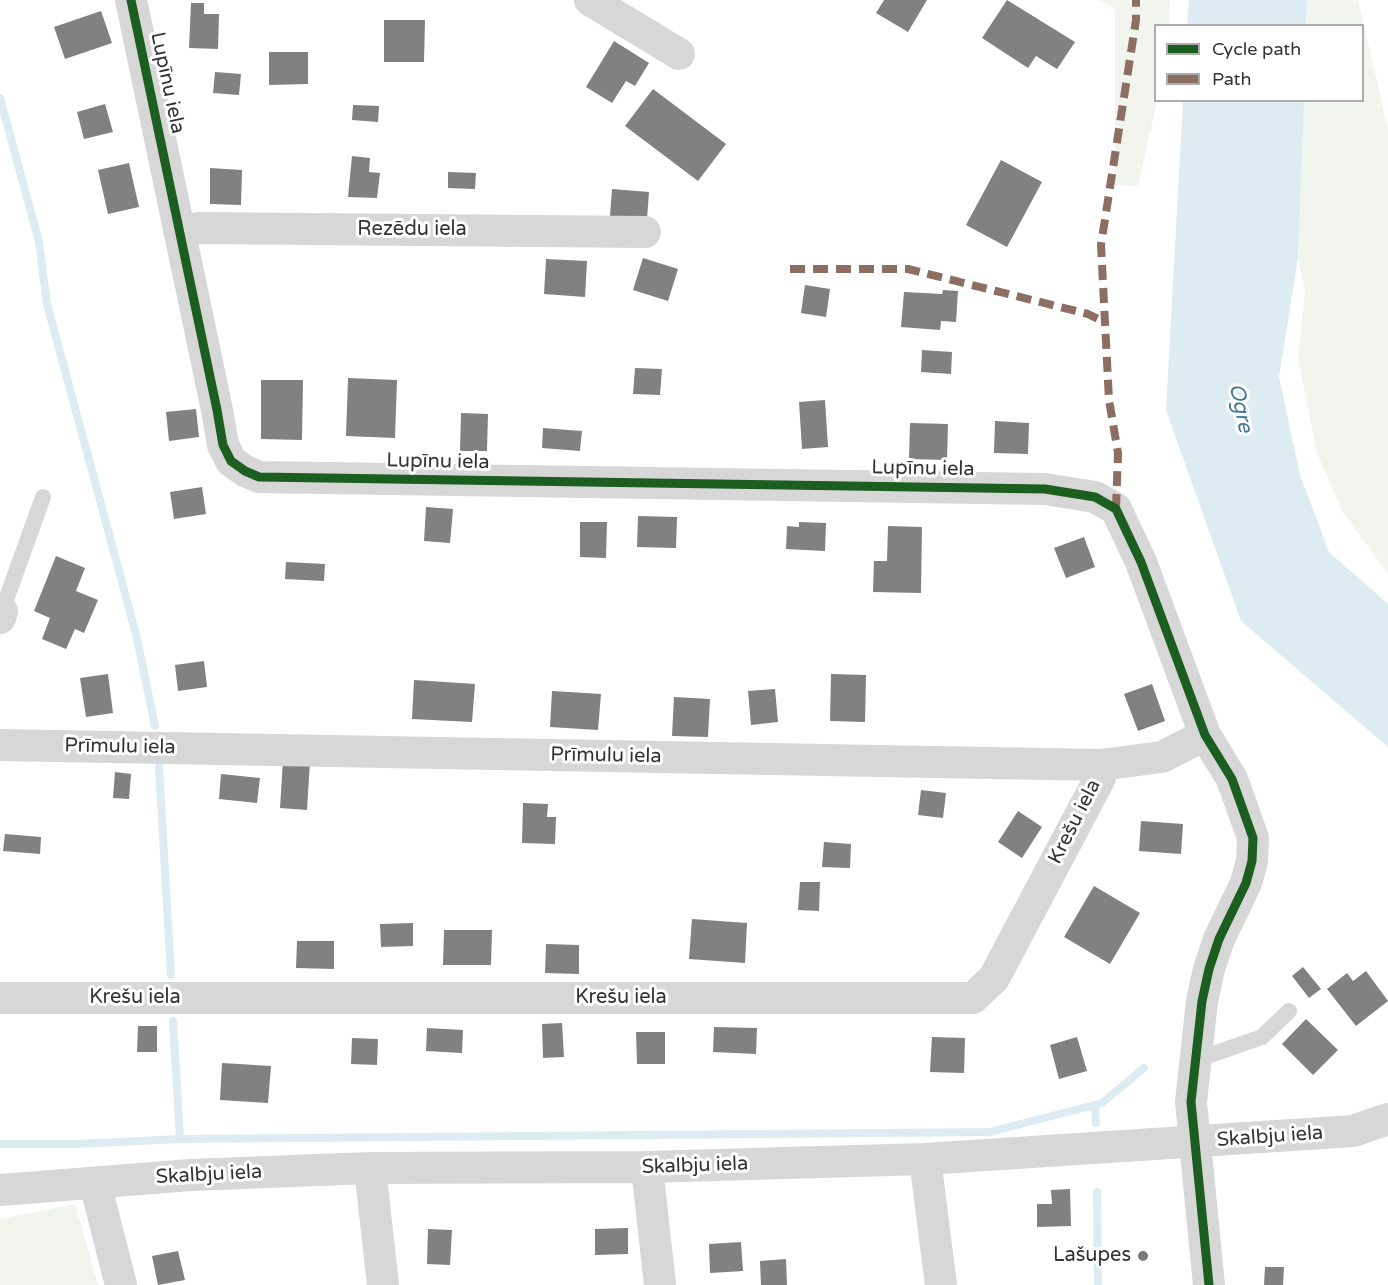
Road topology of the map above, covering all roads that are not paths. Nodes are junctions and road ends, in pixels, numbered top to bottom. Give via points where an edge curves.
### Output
1 (131, 0) edge
2 (590, 0) edge
3 (680, 54) dead end
4 (179, 231) junction
5 (645, 232) dead end
6 (43, 497) dead end
7 (1, 615) edge
8 (1205, 735) junction
9 (0, 745) edge
10 (1100, 765) junction
11 (0, 998) edge
12 (1289, 1011) dead end
13 (1196, 1060) junction
14 (1388, 1119) edge
15 (1194, 1143) junction
16 (925, 1159) junction
17 (647, 1167) junction
18 (370, 1168) junction
19 (95, 1184) junction
20 (0, 1190) edge
21 (121, 1285) edge
22 (383, 1285) edge
23 (660, 1285) edge
24 (941, 1285) edge
25 (1209, 1285) edge

1 - 4 street, Lupīnu iela
2 - 3 street
4 - 5 street, Rezēdu iela via 210,228
4 - 8 street, Lupīnu iela via 223,445 231,461 259,477 1046,489 1095,497 1116,509 1141,562
6 - 7 lane
8 - 10 street, Prīmulu iela via 1162,757
8 - 13 street via 1232,779 1253,837 1246,883 1209,969
9 - 10 street, Prīmulu iela
10 - 11 street, Krešu iela via 1100,778 994,978 973,998
12 - 13 lane via 1262,1037
13 - 15 street via 1191,1101
14 - 15 street, Skalbju iela via 1353,1131
15 - 16 street, Skalbju iela
15 - 25 street
16 - 17 street, Skalbju iela
16 - 24 street
17 - 18 street, Skalbju iela
17 - 23 street
18 - 19 street, Skalbju iela via 191,1175
18 - 22 street
19 - 20 street, Skalbju iela
19 - 21 street

